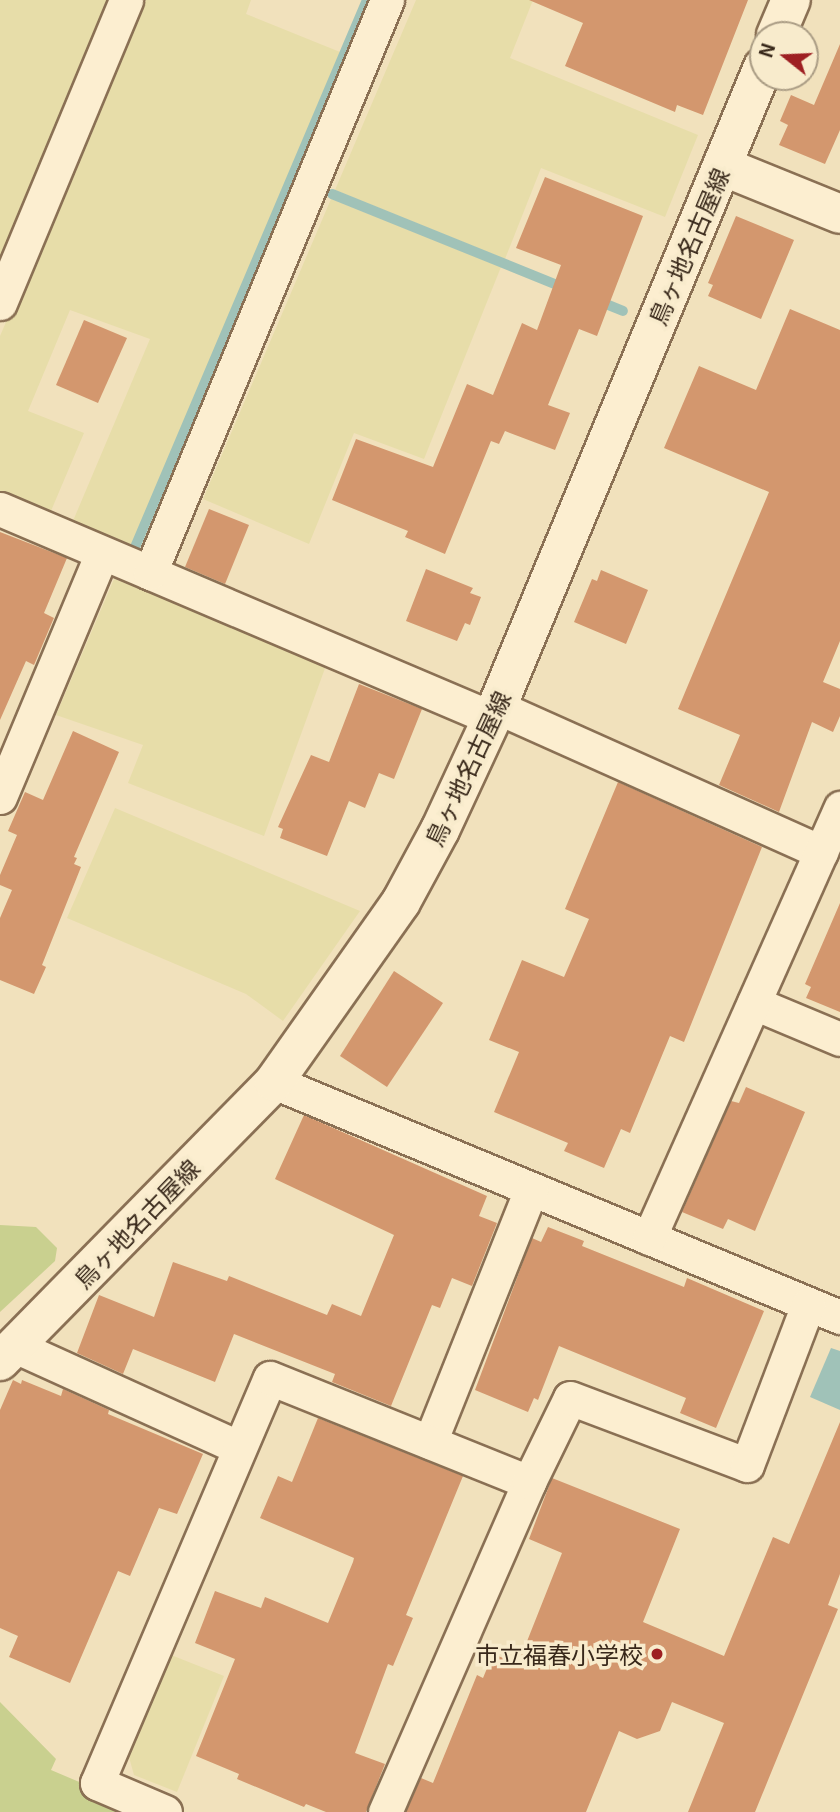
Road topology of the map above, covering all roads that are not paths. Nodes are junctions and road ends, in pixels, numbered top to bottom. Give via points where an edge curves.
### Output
1 (126, 0) edge
2 (387, 0) edge
3 (791, 0) edge
4 (782, 21) edge
5 (753, 91) edge
6 (722, 166) junction
7 (840, 214) edge
8 (0, 303) edge
9 (0, 509) edge
10 (102, 553) junction
11 (150, 573) junction
12 (494, 712) junction
13 (0, 797) edge
14 (840, 807) edge
15 (821, 852) junction
16 (754, 1003) junction
17 (840, 1039) edge
18 (274, 1082) junction
19 (531, 1189) junction
20 (649, 1238) junction
21 (808, 1304) junction
22 (840, 1317) edge
23 (8, 1354) edge
24 (430, 1442) junction
25 (238, 1447) junction
26 (529, 1482) junction
27 (165, 1812) edge
28 (384, 1812) edge

1 - 8 street
2 - 11 street
3 - 4 main road
5 - 6 main road, 鳥ヶ地名古屋線
6 - 7 main road
6 - 12 main road, 鳥ヶ地名古屋線
9 - 10 street
10 - 11 street
10 - 13 street
11 - 12 street
12 - 15 street
12 - 18 main road, 鳥ヶ地名古屋線 via 401,902
14 - 15 street
15 - 16 street
16 - 17 street
16 - 20 street
18 - 19 street
18 - 23 main road, 鳥ヶ地名古屋線
19 - 20 street
19 - 24 street
20 - 21 street
21 - 22 street
21 - 26 street via 747,1465 570,1398
23 - 25 street
24 - 25 street via 270,1378
24 - 26 street
25 - 27 street via 97,1783
26 - 28 street

